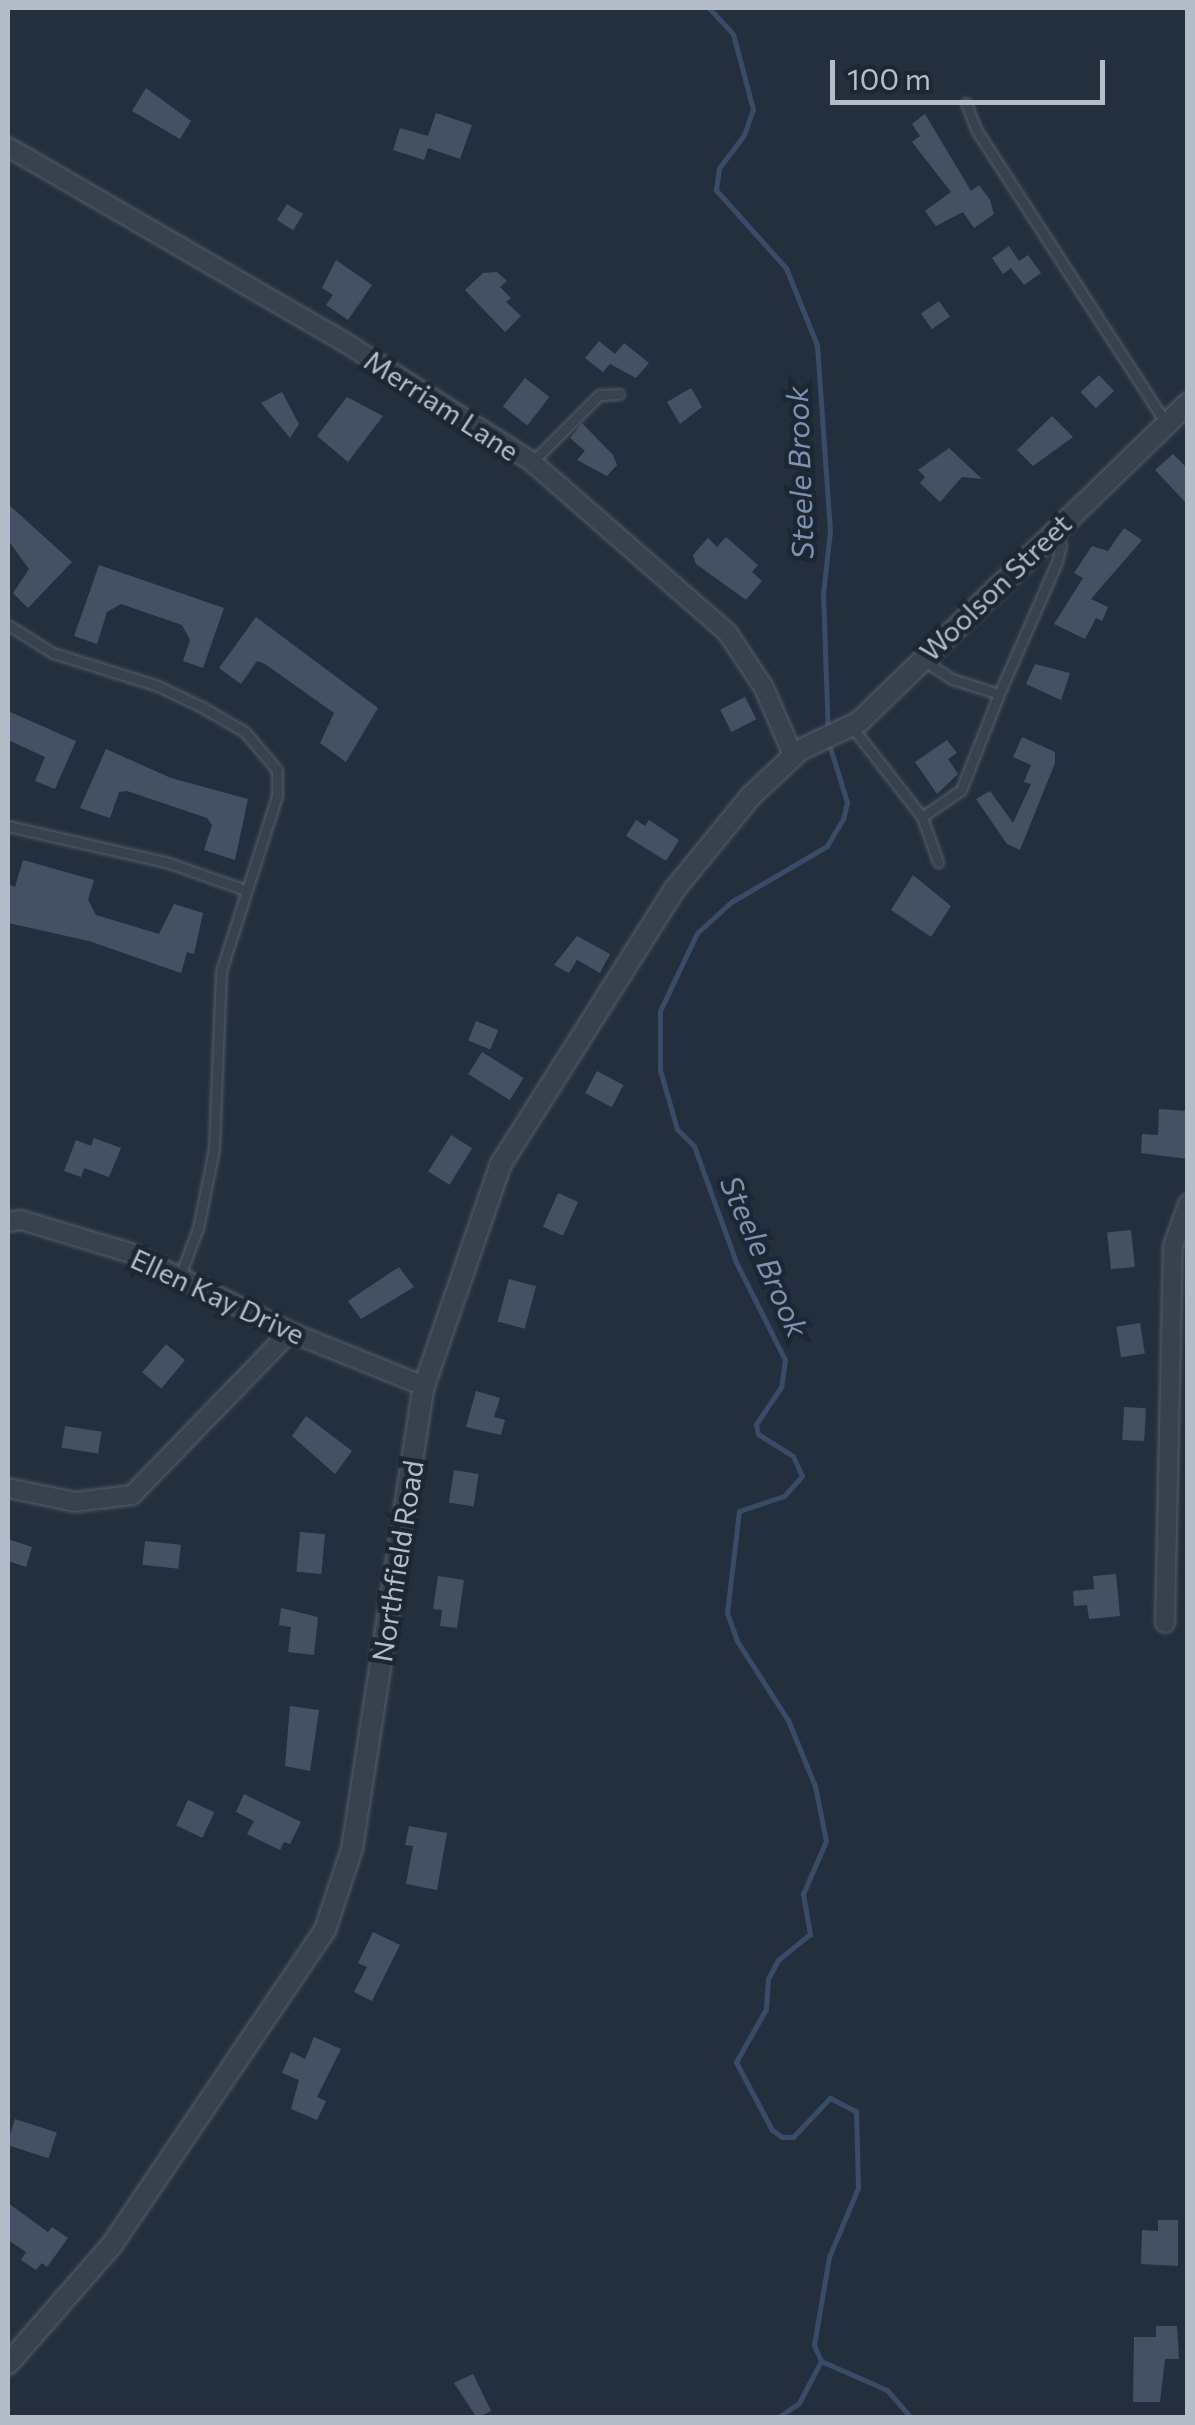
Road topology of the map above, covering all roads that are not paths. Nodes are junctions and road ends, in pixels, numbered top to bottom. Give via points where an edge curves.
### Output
1 (966, 103) dead end
2 (8, 146) edge
3 (619, 394) dead end
4 (1188, 403) edge
5 (1166, 423) junction
6 (532, 462) junction
7 (1053, 532) junction
8 (8, 625) edge
9 (921, 658) junction
10 (999, 694) junction
11 (844, 732) junction
12 (801, 750) junction
13 (922, 817) junction
14 (8, 826) edge
15 (938, 862) dead end
16 (244, 889) junction
17 (1188, 1204) edge
18 (8, 1222) edge
19 (180, 1277) junction
20 (290, 1332) junction
21 (424, 1386) junction
22 (8, 1488) edge
23 (1165, 1623) dead end
24 (8, 2364) edge

1 - 5 lane via 977,131
2 - 6 street, Merriam Lane via 343,342
3 - 6 lane via 599,396
4 - 5 street, Woolson Street
5 - 7 street, Woolson Street
6 - 12 street, Merriam Lane via 727,632
7 - 9 street, Woolson Street
7 - 10 lane via 1062,545 1057,562
8 - 16 lane via 53,653 158,686 245,732 277,770 276,796
9 - 10 lane via 952,679
9 - 11 street, Woolson Street
10 - 13 lane via 961,790 944,808
11 - 12 street, Woolson Street
11 - 13 lane
12 - 21 street, Northfield Road via 751,796 674,890 501,1164
13 - 15 lane
14 - 16 lane via 169,863
16 - 19 lane via 221,972 214,1149
17 - 23 street via 1173,1246
18 - 19 street, Ellen Kay Drive via 21,1220 131,1253
19 - 20 street, Ellen Kay Drive
20 - 21 street, Ellen Kay Drive
20 - 22 street via 132,1494 102,1501
21 - 24 street, Northfield Road via 352,1849 325,1930 111,2246

